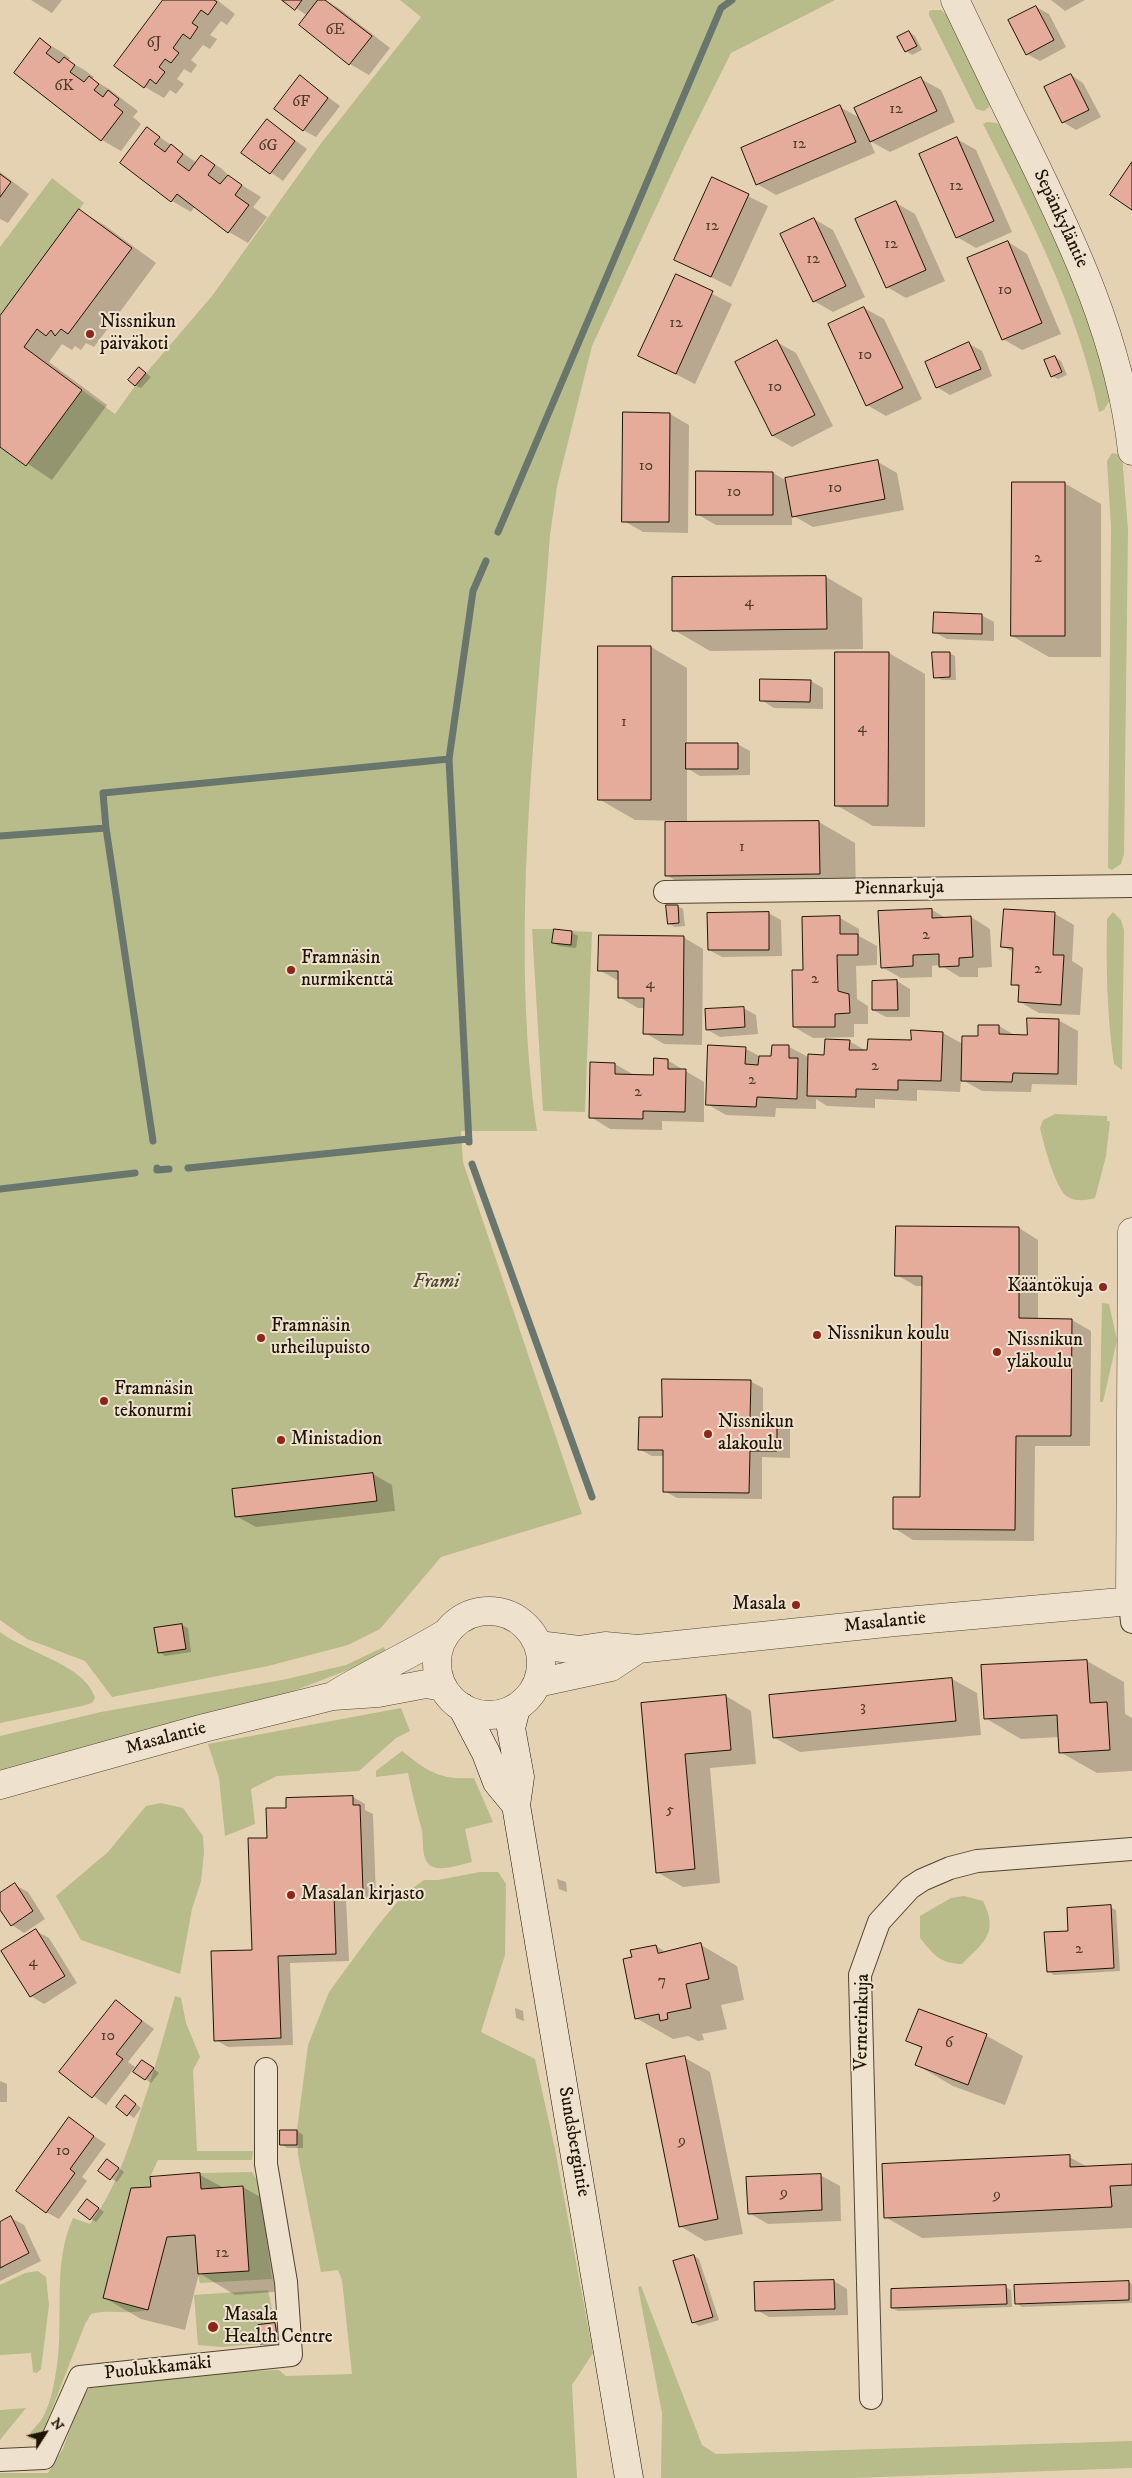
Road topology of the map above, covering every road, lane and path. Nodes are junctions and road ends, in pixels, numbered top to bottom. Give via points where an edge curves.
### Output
1 (955, 0) edge
2 (1129, 411) edge
3 (1132, 451) edge
4 (1132, 886) edge
5 (666, 892) dead end
6 (1132, 1232) edge
7 (1131, 1358) edge
8 (1131, 1608) edge
9 (446, 1634) junction
10 (538, 1646) junction
11 (638, 1649) junction
12 (537, 1683) junction
13 (443, 1687) junction
14 (333, 1696) junction
15 (462, 1707) junction
16 (516, 1708) junction
17 (0, 1785) edge
18 (516, 1805) junction
19 (1132, 1849) edge
20 (266, 2069) dead end
21 (871, 2398) dead end
22 (0, 2460) edge
23 (630, 2478) edge

1 - 2 street, Sepänkyläntie via 1050,194 1091,288
2 - 3 street, Sepänkyläntie
4 - 5 street, Piennarkuja
6 - 7 street
7 - 8 street
8 - 11 street, Masalantie via 895,1622
9 - 10 street via 466,1616 500,1612 521,1622
9 - 13 street via 438,1650 438,1669
9 - 14 street, Masalantie
10 - 11 street, Masalantie via 579,1650 605,1646
10 - 12 street via 541,1658
11 - 12 street, Masalantie via 611,1667
12 - 16 street via 529,1697
13 - 14 street, Masalantie via 426,1684 378,1693
13 - 15 street
14 - 17 street, Masalantie
15 - 16 street via 483,1715
15 - 18 street, Sundsbergintie via 497,1782
16 - 18 street, Sundsbergintie via 511,1728 520,1777
18 - 23 street, Sundsbergintie
19 - 21 street, Vernerinkuja via 977,1861 950,1868 910,1888 880,1922 860,1975
20 - 22 street, Puolukkamäki via 266,2164 286,2282 291,2355 80,2377 44,2458

